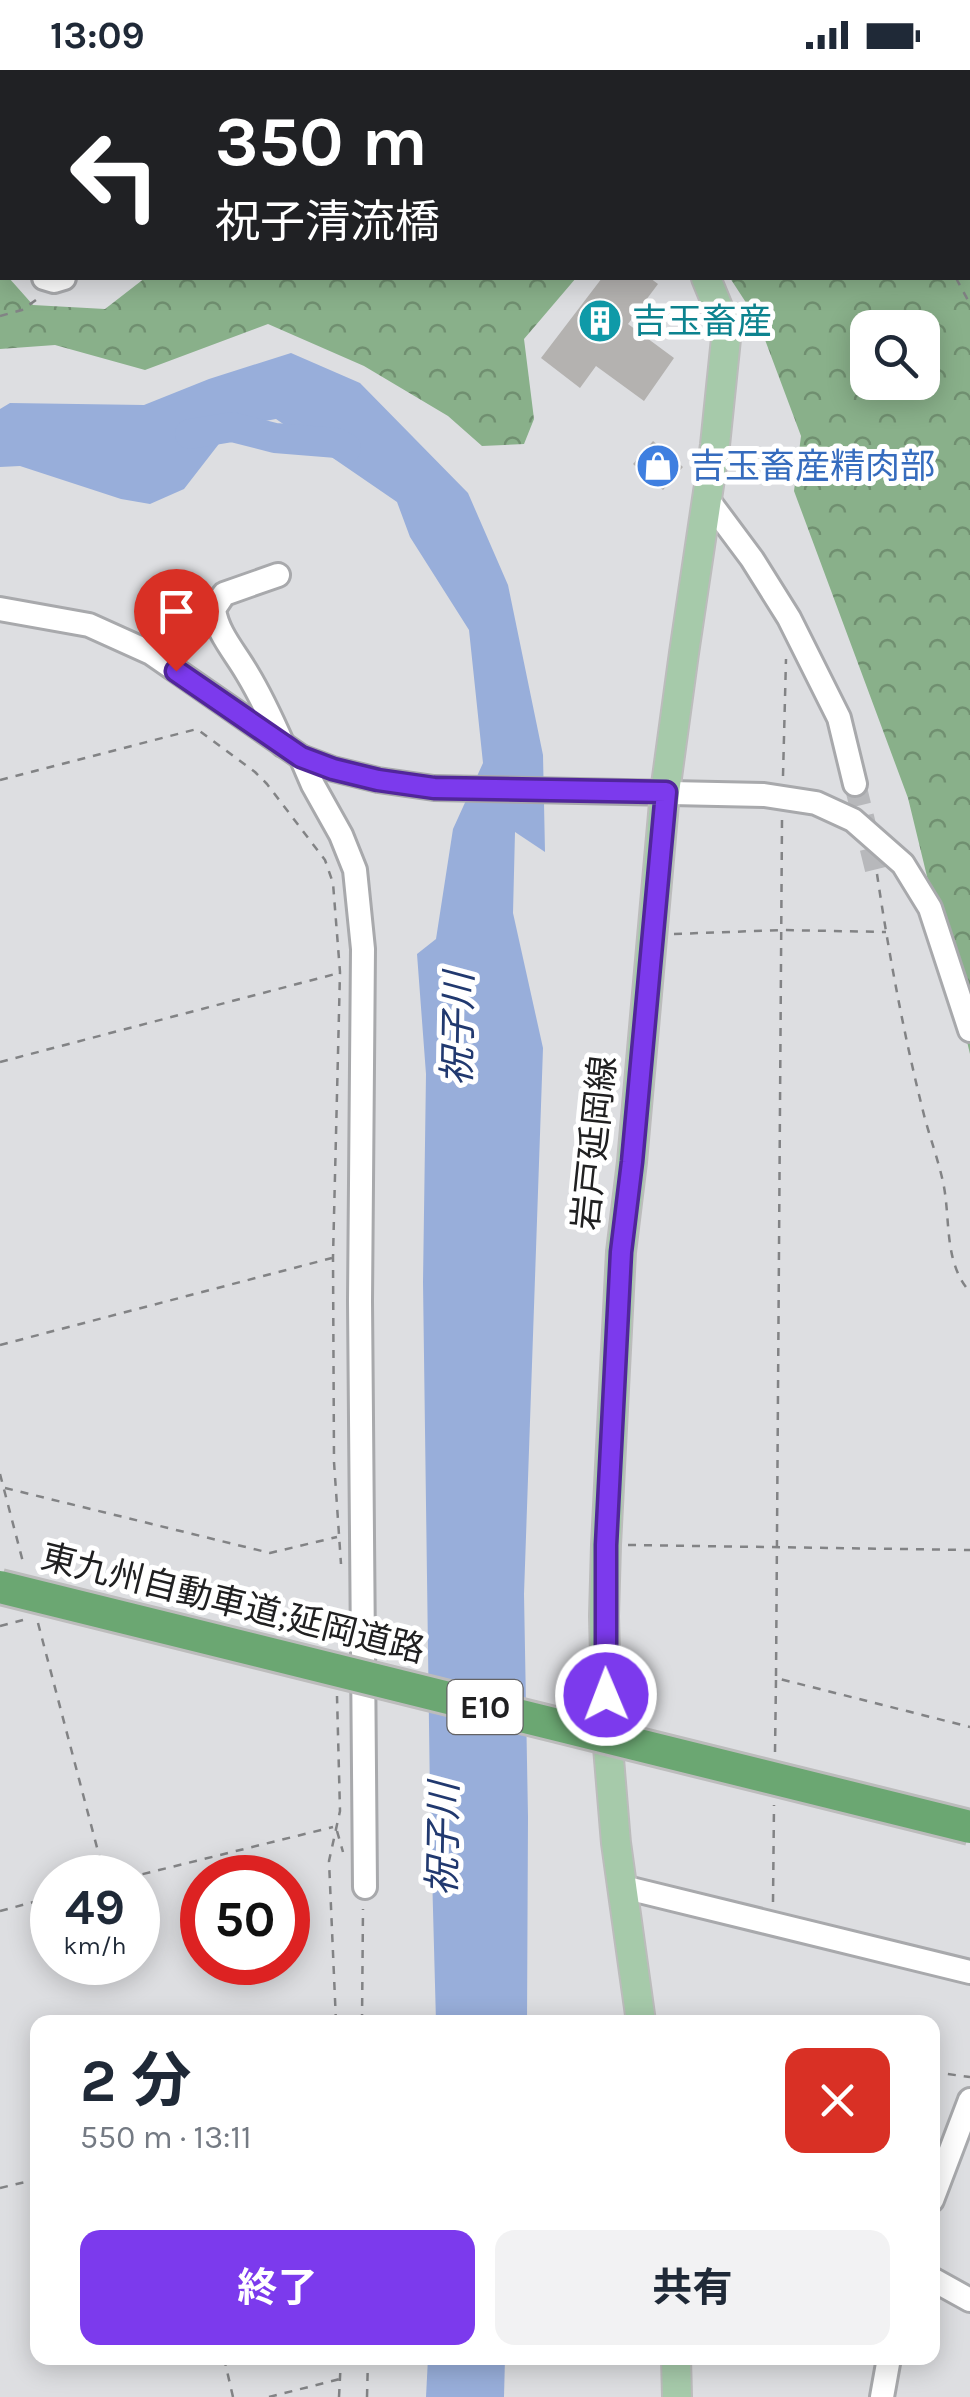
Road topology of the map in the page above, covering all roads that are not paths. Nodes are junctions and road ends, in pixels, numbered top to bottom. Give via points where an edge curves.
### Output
1 (707, 280) edge
2 (708, 500) junction
3 (278, 575) dead end
4 (0, 609) edge
5 (292, 751) junction
6 (855, 784) tunnel mouth
7 (666, 792) junction
8 (970, 1030) edge
9 (14, 1583) edge
10 (970, 1827) edge
11 (364, 1887) road end
12 (623, 1887) junction
13 (970, 1972) edge
14 (640, 2015) edge
15 (970, 2100) edge
16 (940, 2179) edge
17 (940, 2283) edge
18 (970, 2300) edge
19 (676, 2365) edge
20 (888, 2365) edge
21 (677, 2397) edge
22 (882, 2397) edge

1 - 2 main road, 岩戸延岡線 via 727,328
2 - 6 street via 792,625 839,718
2 - 7 main road, 岩戸延岡線
3 - 5 street via 224,594 214,608
4 - 5 street via 89,626 151,654
5 - 7 street via 333,769 434,788
5 - 11 street via 355,870 364,949
7 - 8 street via 764,795 816,803 853,820 903,864 930,908
7 - 12 main road, 岩戸延岡線 via 621,1252 606,1545 607,1735
9 - 10 highway, 東九州自動車道;延岡道路 / E10, bridge
12 - 13 street
12 - 14 main road, 岩戸延岡線
15 - 16 street
17 - 18 street
19 - 21 main road
20 - 22 street

